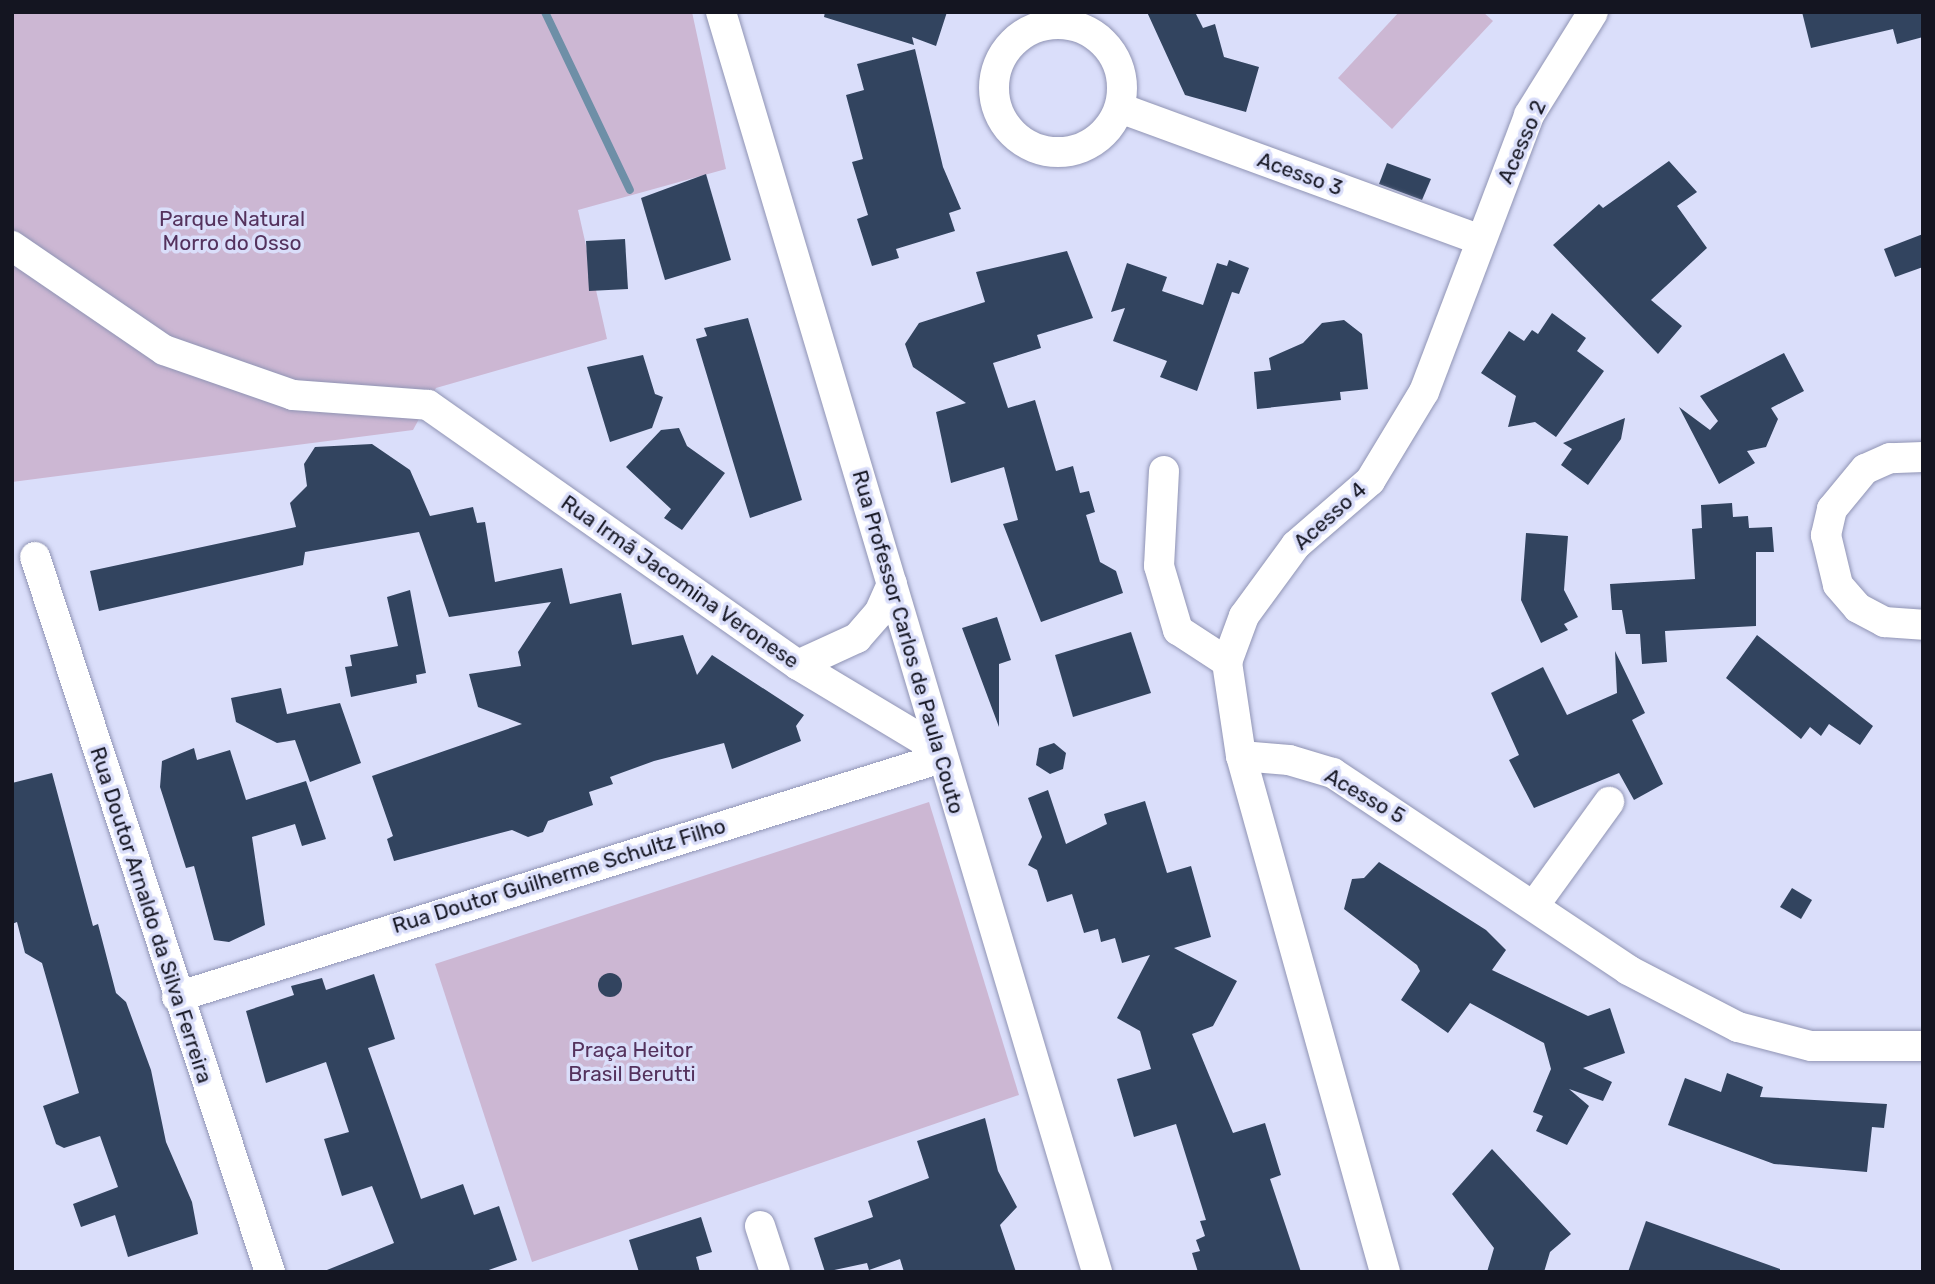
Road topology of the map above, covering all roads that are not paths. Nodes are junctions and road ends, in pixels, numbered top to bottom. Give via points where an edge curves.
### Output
1 (721, 12) edge
2 (1593, 12) edge
3 (1120, 108) junction
4 (1481, 240) junction
5 (12, 246) edge
6 (1923, 457) edge
7 (1164, 471) dead end
8 (35, 557) dead end
9 (892, 584) junction
10 (1923, 625) edge
11 (1227, 662) junction
12 (798, 665) junction
13 (940, 754) junction
14 (1241, 756) junction
15 (1609, 802) dead end
16 (1536, 903) junction
17 (177, 997) junction
18 (1923, 1046) edge
19 (761, 1226) dead end
20 (270, 1272) edge
21 (775, 1272) edge
22 (1097, 1272) edge
23 (1385, 1272) edge

1 - 9 street, Rua Professor Carlos de Paula Couto
2 - 4 street, Acesso 2 via 1529,115
3 - 3 street via 1123,88 1111,50 1078,26 1058,23 1020,36 996,68 998,112 1027,145 1049,152 1092,143
3 - 4 street, Acesso 3
4 - 11 street, Acesso 4 via 1424,392 1370,481 1296,545 1244,616
5 - 12 street, Rua Irmã Jacomina Veronese via 164,350 293,395 428,405
6 - 10 street via 1890,458 1866,469 1839,498 1826,535 1838,585 1858,608 1884,622
7 - 11 street via 1159,566 1178,630
8 - 17 street, Rua Doutor Arnaldo da Silva Ferreira
9 - 12 street via 879,613 857,638
9 - 13 street, Rua Professor Carlos de Paula Couto
11 - 14 street, Acesso 4
12 - 13 street, Rua Irmã Jacomina Veronese
13 - 17 street, Rua Doutor Guilherme Schultz Filho
13 - 22 street, Rua Professor Carlos de Paula Couto
14 - 16 street, Acesso 5 via 1289,760 1333,773
14 - 23 street
15 - 16 street
16 - 18 street, Acesso 5 via 1628,970 1738,1027 1811,1046
17 - 20 street, Rua Doutor Arnaldo da Silva Ferreira
19 - 21 street

